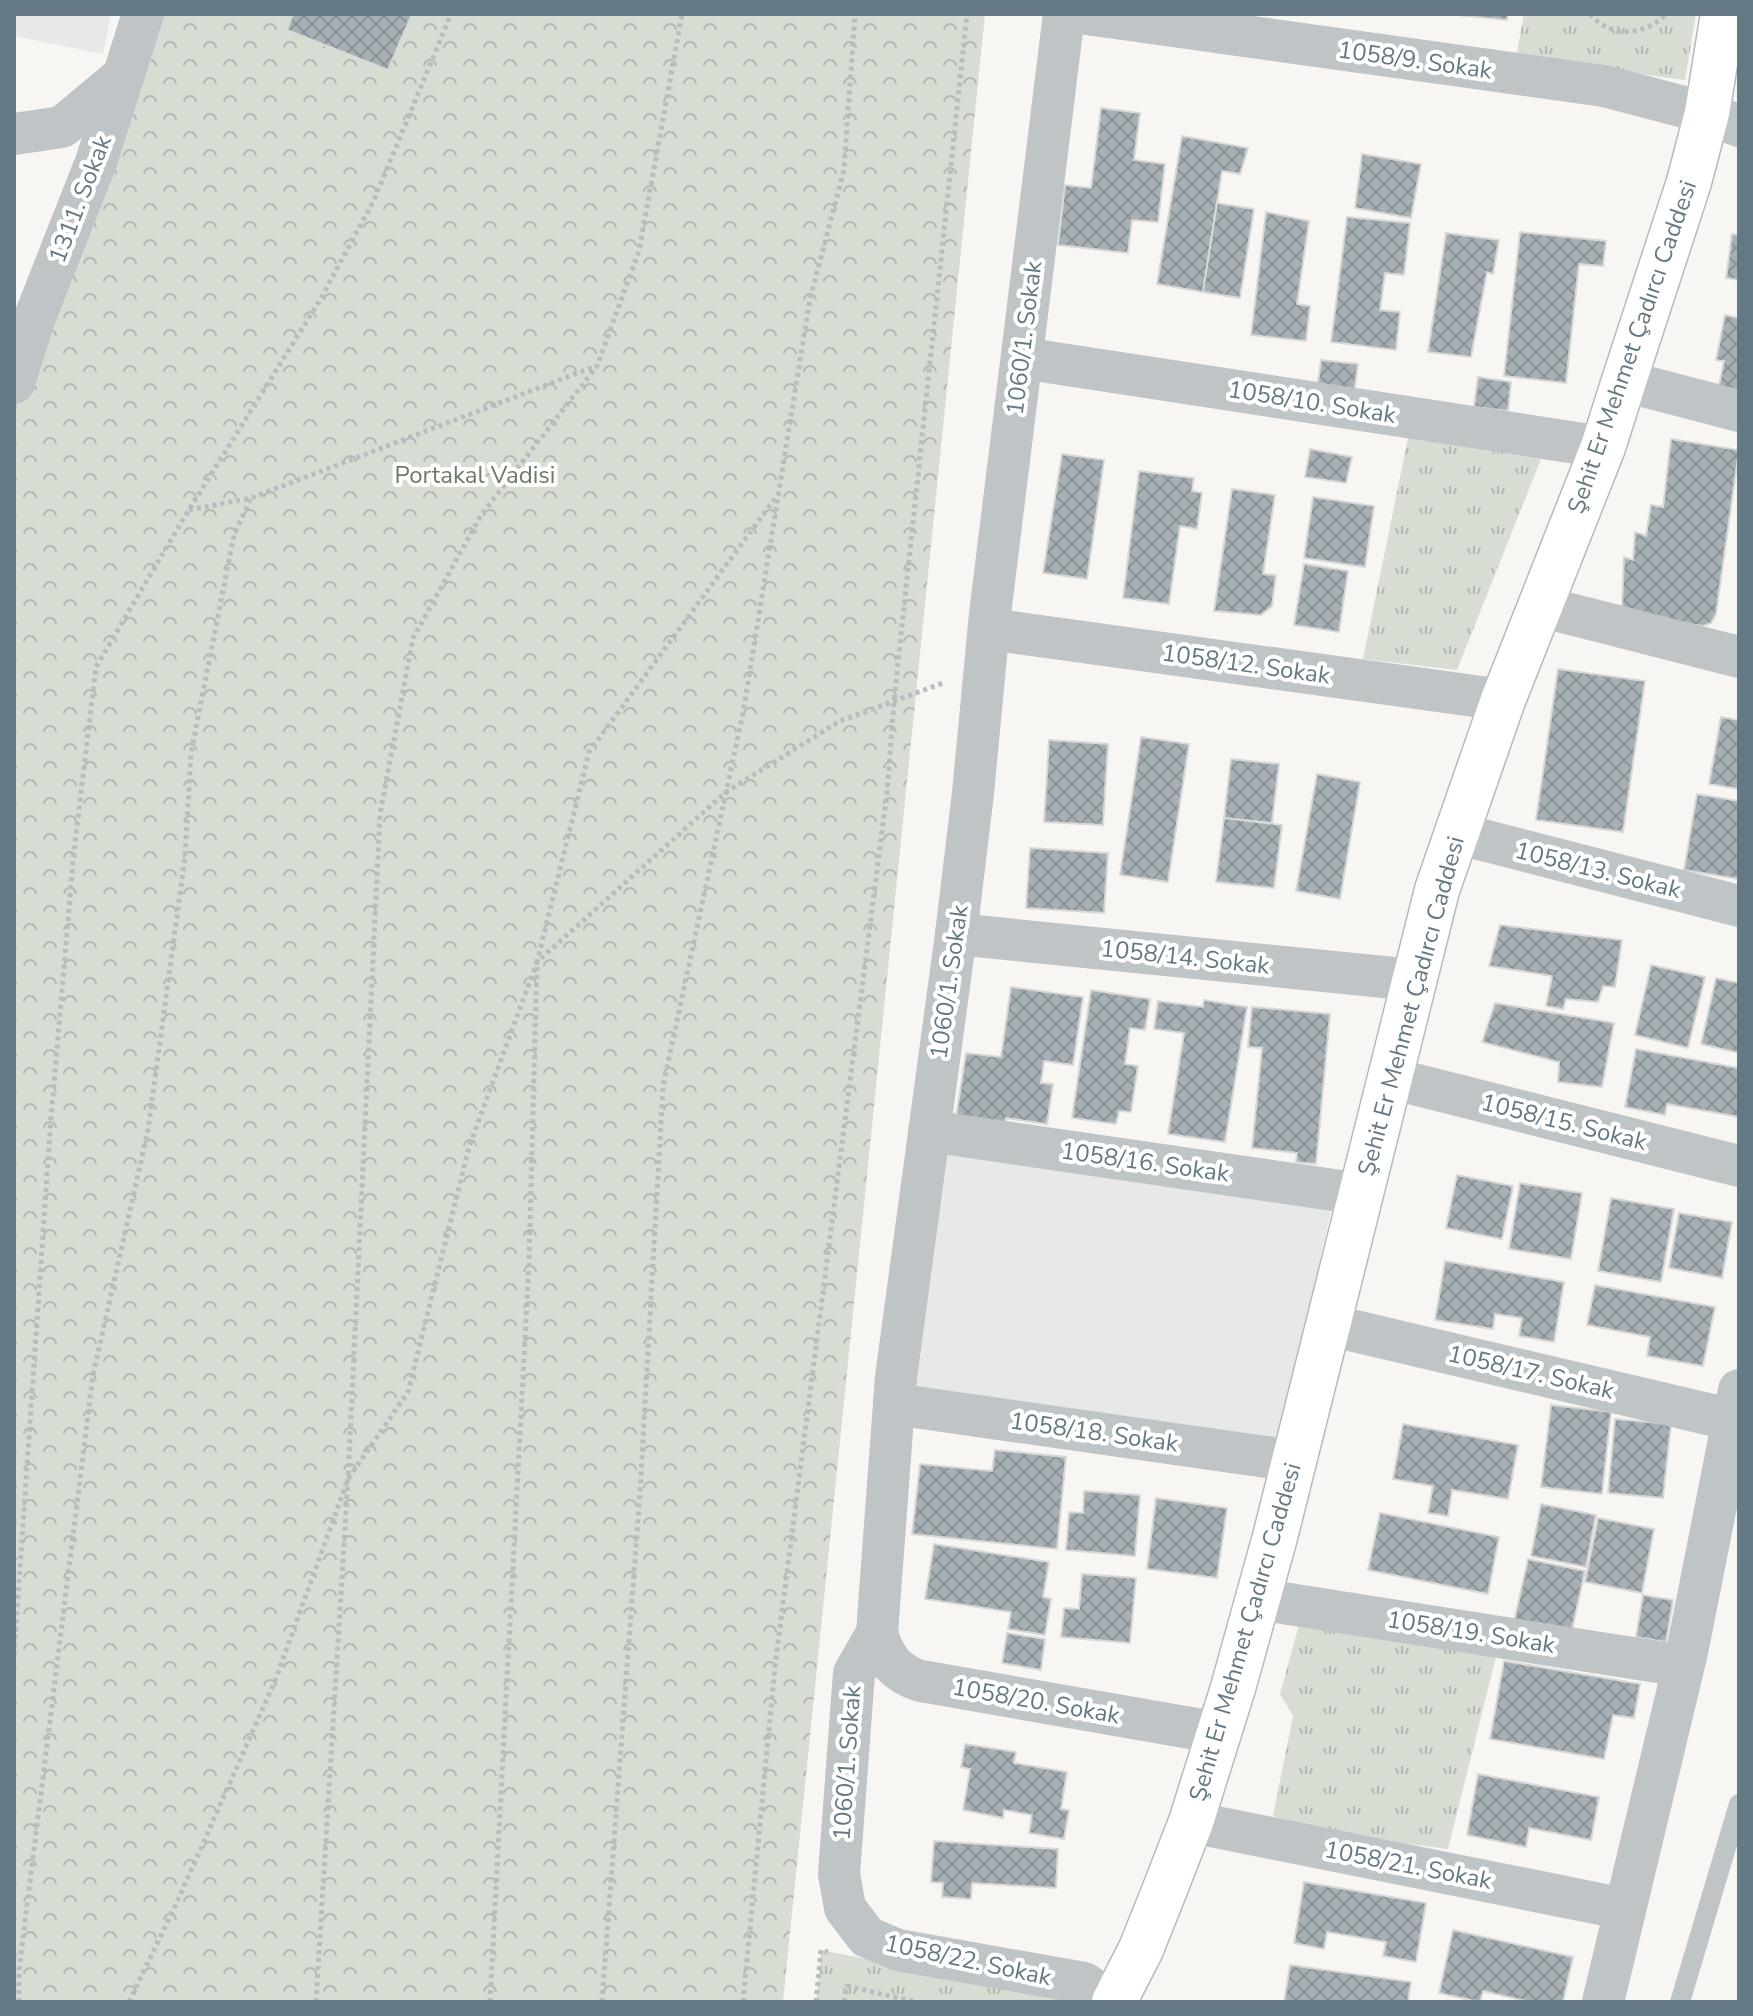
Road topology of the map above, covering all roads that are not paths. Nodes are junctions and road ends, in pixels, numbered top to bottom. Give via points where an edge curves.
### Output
1 (143, 14) edge
2 (1064, 14) edge
3 (1087, 14) edge
4 (1723, 14) edge
5 (123, 76) junction
6 (1723, 119) edge
7 (62, 127) junction
8 (14, 134) edge
9 (14, 154) edge
10 (1022, 358) junction
11 (1624, 381) junction
12 (14, 383) edge
13 (1739, 411) edge
14 (1603, 447) junction
15 (1539, 606) junction
16 (987, 648) junction
17 (1739, 657) edge
18 (1503, 700) junction
19 (1457, 830) junction
20 (1739, 906) edge
21 (956, 934) junction
22 (1414, 980) junction
23 (1390, 1078) junction
24 (929, 1131) junction
25 (1739, 1166) edge
26 (1361, 1194) junction
27 (1329, 1325) junction
28 (894, 1404) junction
29 (1736, 1405) edge
30 (1294, 1461) junction
31 (1258, 1599) junction
32 (877, 1633) junction
33 (1683, 1666) junction
34 (1219, 1733) junction
35 (1739, 1804) edge
36 (1191, 1822) junction
37 (1625, 1909) junction
38 (867, 1937) joint
39 (1112, 2002) edge
40 (1603, 2002) edge
41 (1680, 2002) edge

1 - 5 street, 1311. Sokak
2 - 10 street, 1060/1. Sokak
3 - 6 street, 1058/9. Sokak via 1604,86
4 - 6 main road, Şehit Er Mehmet Çadırcı Caddesi
5 - 7 street
5 - 12 street, 1311. Sokak
6 - 11 main road, Şehit Er Mehmet Çadırcı Caddesi via 1689,182
7 - 8 street
7 - 9 street
10 - 14 street, 1058/10. Sokak
10 - 16 street, 1060/1. Sokak
11 - 13 street
11 - 14 main road, Şehit Er Mehmet Çadırcı Caddesi
14 - 15 main road, Şehit Er Mehmet Çadırcı Caddesi
15 - 17 street
15 - 18 main road, Şehit Er Mehmet Çadırcı Caddesi
16 - 18 street, 1058/12. Sokak
16 - 21 street, 1060/1. Sokak
18 - 19 main road, Şehit Er Mehmet Çadırcı Caddesi
19 - 20 street, 1058/13. Sokak
19 - 22 main road, Şehit Er Mehmet Çadırcı Caddesi
21 - 22 street, 1058/14. Sokak
21 - 24 street, 1060/1. Sokak
22 - 23 main road, Şehit Er Mehmet Çadırcı Caddesi
23 - 25 street, 1058/15. Sokak
23 - 26 main road, Şehit Er Mehmet Çadırcı Caddesi
24 - 26 street, 1058/16. Sokak
24 - 28 street, 1060/1. Sokak
26 - 27 main road, Şehit Er Mehmet Çadırcı Caddesi
27 - 29 street, 1058/17. Sokak
27 - 30 main road, Şehit Er Mehmet Çadırcı Caddesi
28 - 30 street, 1058/18. Sokak
28 - 32 street, 1060/1. Sokak
29 - 33 street
30 - 31 main road, Şehit Er Mehmet Çadırcı Caddesi
31 - 33 street, 1058/19. Sokak
31 - 34 main road, Şehit Er Mehmet Çadırcı Caddesi
32 - 34 street, 1058/20. Sokak via 889,1661 921,1681
32 - 38 street, 1060/1. Sokak via 854,1673 839,1874 845,1908
33 - 37 street
34 - 36 main road, Şehit Er Mehmet Çadırcı Caddesi
35 - 41 lane
36 - 37 street, 1058/21. Sokak
36 - 39 main road, Şehit Er Mehmet Çadırcı Caddesi via 1141,1949
37 - 40 street
38 - 39 street, 1058/22. Sokak via 898,1950 1084,1983

